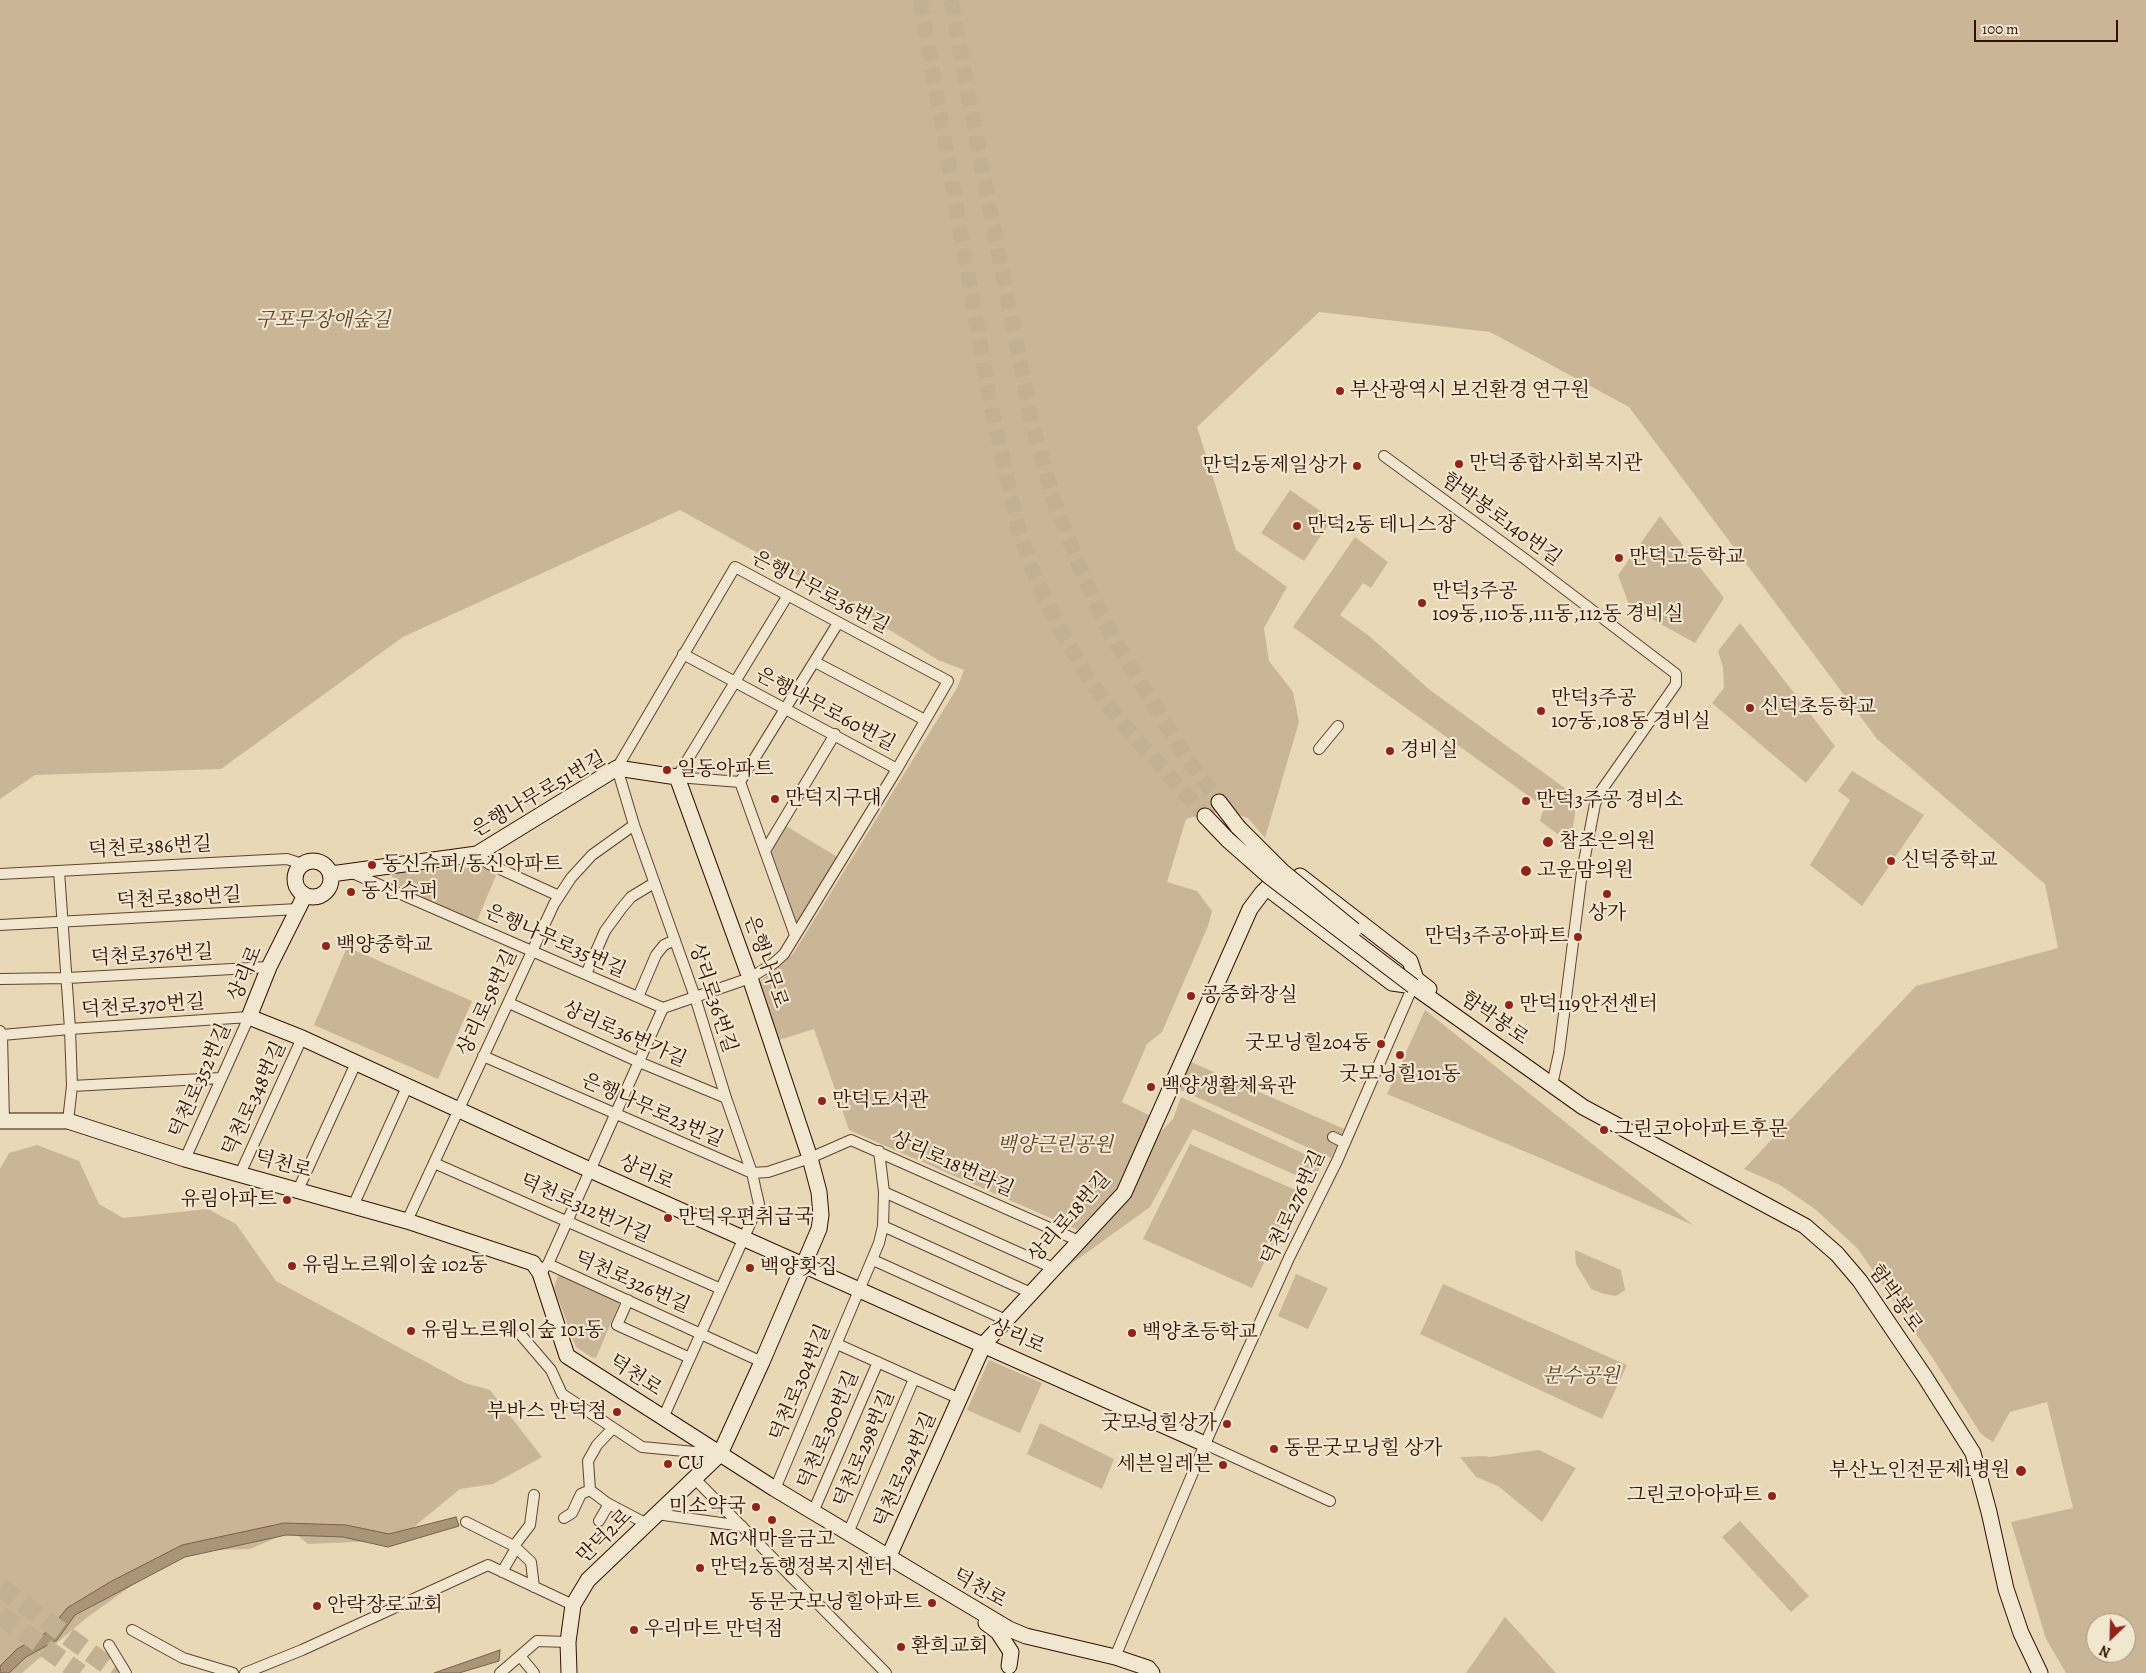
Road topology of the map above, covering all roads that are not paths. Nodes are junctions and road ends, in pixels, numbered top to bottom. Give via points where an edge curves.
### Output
1 (1384, 456) dead end
2 (788, 595) junction
3 (838, 622) junction
4 (683, 654) junction
5 (815, 662) junction
6 (735, 682) junction
7 (785, 708) junction
8 (925, 720) junction
9 (1338, 726) dead end
10 (835, 734) junction
11 (1319, 749) dead end
12 (617, 768) junction
13 (897, 769) junction
14 (677, 777) junction
15 (740, 782) junction
16 (1219, 802) tunnel mouth
17 (1205, 816) tunnel mouth
18 (634, 825) junction
19 (766, 850) junction
20 (477, 854) junction
21 (302, 864) junction
22 (60, 871) junction
23 (349, 872) junction
24 (0, 874) edge
25 (332, 874) junction
26 (654, 883) junction
27 (1267, 888) junction
28 (305, 895) junction
29 (559, 896) junction
30 (298, 909) junction
31 (63, 923) junction
32 (0, 925) edge
33 (795, 935) junction
34 (674, 940) junction
35 (532, 950) junction
36 (269, 967) junction
37 (586, 974) junction
38 (0, 978) edge
39 (67, 978) junction
40 (750, 978) junction
41 (1414, 982) junction
42 (638, 997) junction
43 (695, 997) junction
44 (509, 1002) junction
45 (663, 1008) junction
46 (249, 1017) junction
47 (70, 1029) junction
48 (1, 1034) edge
49 (302, 1038) junction
50 (484, 1056) junction
51 (639, 1062) junction
52 (356, 1063) junction
53 (221, 1078) junction
54 (1552, 1085) junction
55 (72, 1086) junction
56 (407, 1087) junction
57 (726, 1098) junction
58 (457, 1110) junction
59 (616, 1114) junction
60 (2, 1121) edge
61 (68, 1121) junction
62 (1333, 1137) dead end
63 (1345, 1143) junction
64 (879, 1151) junction
65 (810, 1158) junction
66 (185, 1159) junction
67 (434, 1163) junction
68 (590, 1170) junction
69 (752, 1173) junction
70 (240, 1174) junction
71 (298, 1190) junction
72 (884, 1192) junction
73 (353, 1206) junction
74 (567, 1220) junction
75 (407, 1221) junction
76 (883, 1226) junction
77 (744, 1238) junction
78 (1078, 1241) junction
79 (873, 1260) junction
80 (804, 1265) junction
81 (1053, 1268) junction
82 (544, 1269) junction
83 (722, 1288) junction
84 (861, 1290) junction
85 (1031, 1293) junction
86 (628, 1300) junction
87 (1006, 1320) junction
88 (701, 1334) junction
89 (521, 1335) dead end
90 (837, 1344) junction
91 (984, 1344) junction
92 (690, 1358) junction
93 (762, 1362) junction
94 (878, 1362) junction
95 (914, 1379) junction
96 (960, 1399) junction
97 (663, 1418) junction
98 (613, 1428) junction
99 (1205, 1444) junction
100 (720, 1454) junction
101 (694, 1478) junction
102 (775, 1489) junction
103 (590, 1490) junction
104 (534, 1495) dead end
105 (1330, 1501) dead end
106 (609, 1504) junction
107 (813, 1512) junction
108 (564, 1518) dead end
109 (652, 1519) junction
110 (600, 1521) dead end
111 (466, 1522) dead end
112 (742, 1526) junction
113 (848, 1532) junction
114 (515, 1547) junction
115 (888, 1558) junction
116 (502, 1572) junction
117 (534, 1587) junction
118 (959, 1601) junction
119 (573, 1606) junction
120 (132, 1630) dead end
121 (1026, 1636) junction
122 (568, 1642) junction
123 (109, 1645) dead end
124 (520, 1656) junction
125 (1115, 1657) junction
126 (1007, 1669) edge
127 (126, 1673) edge
128 (233, 1673) edge
129 (245, 1673) edge
130 (500, 1673) edge
131 (534, 1673) edge
132 (569, 1673) edge
133 (886, 1673) edge
134 (1152, 1673) edge
135 (2040, 1673) edge

1 - 54 street, 함박봉로140번길 via 1676,674 1676,684 1595,804 1582,872
2 - 3 street, 은행나무로36번길
2 - 4 street, 은행나무로36번길 via 735,567
2 - 6 street
3 - 5 street
3 - 8 street, 은행나무로36번길 via 948,681
4 - 6 street, 은행나무로60번길
4 - 12 street, 은행나무로36번길
5 - 7 street
5 - 8 street
6 - 7 street, 은행나무로60번길
6 - 14 street
7 - 10 street, 은행나무로60번길
7 - 15 street
8 - 13 street, 은행나무로36번길
9 - 11 street
10 - 13 street, 은행나무로60번길
10 - 19 street
12 - 14 main road, 은행나무로51번길
12 - 18 street, 상리로36번길
12 - 20 main road, 은행나무로51번길
13 - 33 street, 은행나무로36번길
14 - 15 street
14 - 40 main road, 은행나무로
15 - 19 street
16 - 41 main road, bridge via 1238,827 1288,877
17 - 41 main road, bridge via 1277,884
18 - 26 street, 상리로36번길
18 - 29 street, 상리로58번길 via 592,855
19 - 33 street
20 - 23 main road, 은행나무로51번길
20 - 29 street via 489,864
21 - 22 street, 덕천로386번길 via 287,858
21 - 25 main road via 319,861
21 - 28 main road via 295,874 295,881
22 - 24 street, 덕천로386번길
22 - 31 street
23 - 25 main road, 은행나무로51번길
23 - 35 street, 은행나무로35번길
25 - 28 main road via 331,886 323,895
26 - 34 street, 상리로36번길
26 - 37 street via 631,897 621,909 605,931
27 - 41 main road via 1392,983
27 - 41 main road, 상리로18번길 via 1289,868 1410,961
27 - 78 main road, 상리로18번길 via 1250,909 1239,932 1124,1193
28 - 30 main road, 상리로
29 - 35 street, 상리로58번길
30 - 31 street, 덕천로380번길
30 - 36 main road, 상리로
31 - 32 street, 덕천로380번길
31 - 39 street, 덕천로376번길
33 - 40 street, 은행나무로36번길 via 784,954
34 - 42 street via 664,945 656,955
34 - 43 street, 상리로36번길
35 - 37 street, 은행나무로35번길
35 - 44 street, 상리로58번길
36 - 39 street, 덕천로376번길
36 - 46 main road, 상리로
37 - 42 street, 은행나무로35번길
38 - 39 street, 덕천로376번길
39 - 47 street, 덕천로370번길
40 - 43 street
40 - 65 main road, 은행나무로
41 - 54 main road, 함박봉로
41 - 63 street, 덕천로276번길
42 - 45 street, 은행나무로35번길
43 - 45 street
43 - 57 street, 상리로36번길
44 - 50 street, 상리로58번길
44 - 51 street, 상리로36번가길
45 - 51 street
46 - 47 street, 덕천로370번길
46 - 49 main road, 상리로
46 - 53 street, 덕천로352번길
47 - 48 street, 덕천로370번길
47 - 55 street
48 - 60 street
49 - 52 main road, 상리로
49 - 70 street, 덕천로348번길
50 - 58 street, 상리로58번길
50 - 59 street, 은행나무로23번길
51 - 57 street, 상리로36번가길
51 - 59 street
52 - 56 main road, 상리로
52 - 71 street
53 - 55 street
53 - 66 street, 덕천로352번길
54 - 135 main road, 함박봉로 via 1583,1107 1805,1226 1837,1254 1860,1281 1973,1453 2006,1589 2021,1634
55 - 61 street
56 - 58 main road, 상리로
56 - 73 street
57 - 69 street, 상리로36번길
58 - 67 street, 상리로58번길
58 - 68 main road, 상리로
59 - 68 street
59 - 69 street, 은행나무로23번길
60 - 61 main road, 덕천로
61 - 66 main road, 덕천로
62 - 63 street
63 - 99 street, 덕천로276번길
64 - 65 street, 상리로18번라길 via 851,1140
64 - 72 street, 덕천로304번길
64 - 78 street, 상리로18번라길
65 - 69 street via 768,1172
65 - 80 main road, 은행나무로 via 821,1215
66 - 70 main road, 덕천로
67 - 74 street, 덕천로312번가길
67 - 75 street, 상리로58번길
68 - 74 street
68 - 77 main road, 상리로
69 - 77 street, 상리로36번길 via 759,1204
70 - 71 main road, 덕천로
71 - 73 main road, 덕천로
72 - 76 street, 덕천로304번길
72 - 81 street
73 - 75 main road, 덕천로
74 - 82 street
74 - 83 street, 덕천로312번가길
75 - 82 main road, 덕천로
76 - 79 street, 덕천로304번길
76 - 85 street
77 - 80 main road, 상리로
77 - 83 street, 상리로36번길
78 - 81 main road, 상리로18번길
79 - 84 street, 덕천로304번길
79 - 87 street
80 - 84 main road, 상리로
80 - 93 main road, 은행나무로
81 - 85 main road, 상리로18번길
82 - 86 street, 덕천로326번길
82 - 97 main road, 덕천로 via 567,1356
83 - 88 street, 상리로36번길
84 - 90 street, 덕천로304번길
84 - 91 main road, 상리로
85 - 87 main road, 상리로18번길
86 - 88 street, 덕천로326번길
86 - 92 street via 617,1325
87 - 91 main road, 상리로18번길
88 - 92 street, 상리로36번길
88 - 93 street
89 - 98 street via 551,1370 562,1394
90 - 94 street, 덕천로294번길
90 - 102 street, 덕천로304번길
91 - 96 main road, 덕천로294번길
91 - 99 main road, 상리로
92 - 97 street, 상리로36번길
93 - 100 main road, 은행나무로
94 - 95 street, 덕천로294번길
94 - 107 street, 덕천로300번길
95 - 96 street, 덕천로294번길
95 - 113 street, 덕천로298번길
96 - 115 main road, 덕천로294번길
97 - 100 main road, 덕천로
98 - 100 street via 642,1447
98 - 103 street via 588,1461
99 - 105 street
99 - 125 street, 덕천로276번길
100 - 101 main road, 만덕2로
100 - 102 main road, 덕천로
101 - 109 main road, 만덕2로
101 - 112 street
102 - 107 main road, 덕천로
103 - 106 street
103 - 108 street via 581,1494 572,1513
104 - 114 street via 530,1525
106 - 109 street
106 - 110 street
107 - 113 main road, 덕천로
109 - 112 street
109 - 119 main road, 만덕2로 via 588,1580
111 - 114 street
112 - 133 street
113 - 115 main road, 덕천로
114 - 116 street
114 - 117 street via 531,1562
115 - 118 main road, 덕천로
116 - 117 street
116 - 129 street via 488,1565
117 - 119 street
118 - 121 main road, 덕천로
118 - 126 main road via 998,1632 1011,1652
119 - 122 main road, 만덕2로
120 - 128 street via 183,1658
121 - 125 main road, 덕천로
121 - 126 main road
122 - 124 street via 537,1641
122 - 132 main road, 만덕2로
123 - 127 street
124 - 130 street
124 - 131 street
125 - 134 main road, 덕천로 via 1148,1668

